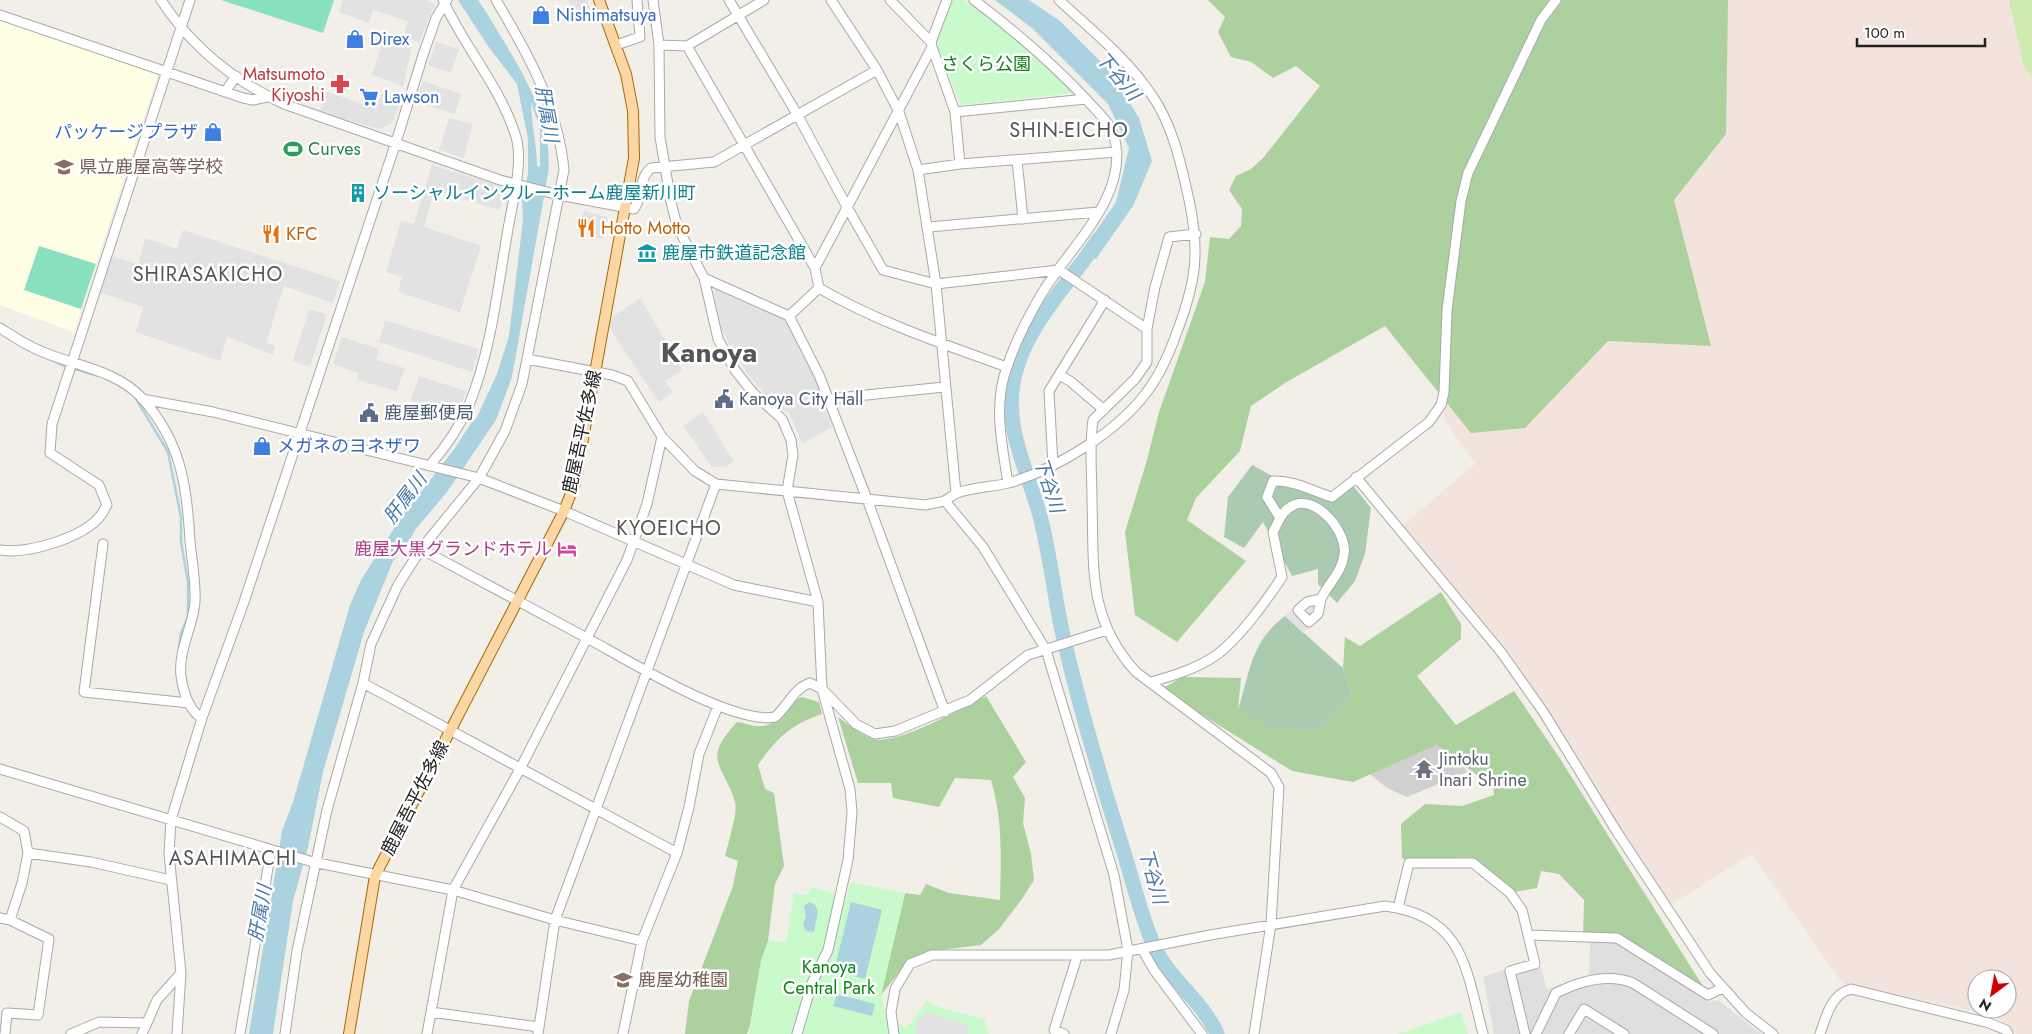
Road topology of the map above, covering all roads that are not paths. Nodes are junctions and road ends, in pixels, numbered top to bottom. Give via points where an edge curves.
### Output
1 (161, 0) edge
2 (190, 0) edge
3 (496, 0) edge
4 (599, 0) edge
5 (638, 0) edge
6 (653, 0) edge
7 (729, 0) edge
8 (764, 0) edge
9 (831, 0) edge
10 (890, 0) edge
11 (947, 0) edge
12 (974, 0) edge
13 (1059, 0) edge
14 (1556, 0) edge
15 (445, 1) edge
16 (0, 15) edge
17 (738, 16) junction
18 (181, 27) junction
19 (616, 45) junction
20 (932, 45) junction
21 (659, 46) junction
22 (687, 46) junction
23 (877, 70) junction
24 (167, 71) junction
25 (236, 76) junction
26 (226, 92) junction
27 (267, 97) junction
28 (1086, 99) junction
29 (899, 112) junction
30 (955, 112) junction
31 (797, 114) junction
32 (396, 142) junction
33 (744, 147) junction
34 (1117, 152) junction
35 (1017, 160) junction
36 (960, 164) junction
37 (664, 166) junction
38 (918, 170) junction
39 (516, 184) junction
40 (559, 195) junction
41 (846, 207) junction
42 (623, 208) junction
43 (1098, 212) junction
44 (1023, 218) junction
45 (929, 227) junction
46 (1196, 234) junction
47 (815, 268) junction
48 (1059, 270) junction
49 (704, 278) junction
50 (936, 284) junction
51 (819, 288) junction
52 (1105, 300) junction
53 (789, 316) junction
54 (0, 328) edge
55 (1147, 329) junction
56 (941, 344) junction
57 (527, 359) junction
58 (72, 363) junction
59 (1007, 367) junction
60 (594, 372) junction
61 (1059, 374) junction
62 (944, 386) junction
63 (142, 399) junction
64 (828, 399) junction
65 (1104, 410) junction
66 (299, 432) junction
67 (662, 437) junction
68 (1092, 441) junction
69 (433, 466) junction
70 (1053, 466) junction
71 (1356, 477) junction
72 (477, 478) junction
73 (1013, 481) junction
74 (716, 484) junction
75 (787, 491) junction
76 (956, 493) junction
77 (867, 499) junction
78 (945, 501) junction
79 (564, 511) junction
80 (1280, 518) junction
81 (635, 542) junction
82 (103, 544) dead end
83 (421, 549) junction
84 (0, 550) edge
85 (686, 563) junction
86 (1321, 599) dead end
87 (517, 601) junction
88 (818, 602) junction
89 (1107, 630) junction
90 (587, 638) junction
91 (1046, 650) junction
92 (648, 671) junction
93 (1150, 682) junction
94 (363, 683) junction
95 (822, 689) junction
96 (189, 703) junction
97 (718, 706) junction
98 (945, 712) junction
99 (202, 718) junction
100 (451, 729) junction
101 (0, 769) edge
102 (520, 769) junction
103 (597, 810) junction
104 (0, 817) edge
105 (171, 820) junction
106 (274, 851) junction
107 (677, 853) junction
108 (28, 854) junction
109 (315, 863) junction
110 (375, 876) junction
111 (171, 880) junction
112 (453, 890) junction
113 (1398, 908) junction
114 (0, 918) edge
115 (10, 920) junction
116 (555, 920) junction
117 (1271, 924) junction
118 (1529, 935) junction
119 (642, 941) junction
120 (1144, 948) junction
121 (1128, 950) junction
122 (1077, 957) junction
123 (181, 973) junction
124 (1722, 988) junction
125 (431, 1012) junction
126 (146, 1023) junction
127 (539, 1031) edge
128 (1702, 1031) edge
129 (5, 1034) edge
130 (71, 1034) edge
131 (142, 1034) edge
132 (177, 1034) edge
133 (240, 1034) edge
134 (285, 1034) edge
135 (349, 1034) edge
136 (427, 1034) edge
137 (622, 1034) edge
138 (797, 1034) edge
139 (894, 1034) edge
140 (1064, 1034) edge
141 (1111, 1034) edge
142 (1202, 1034) edge
143 (1254, 1034) edge
144 (1483, 1034) edge
145 (1525, 1034) edge
146 (1536, 1034) edge
147 (1569, 1034) edge
148 (1624, 1034) edge
149 (1713, 1034) edge
150 (1773, 1034) edge
151 (1820, 1034) edge
152 (2008, 1034) edge

1 - 18 street
2 - 18 street
3 - 40 street via 539,77 554,114 564,170
4 - 19 main road, 鹿屋吾平佐多線
5 - 19 street via 640,37
6 - 21 street
7 - 17 street
8 - 17 street
9 - 23 street
10 - 20 street
11 - 20 street
12 - 28 street via 1058,69
13 - 46 street via 1124,60 1152,94 1177,151
14 - 71 street via 1541,20 1468,173 1452,262 1441,404 1429,422
15 - 32 street via 424,52
15 - 39 street via 510,121 518,151
16 - 24 street
17 - 22 street
17 - 31 street
18 - 24 street
18 - 25 street via 205,53
19 - 42 main road, 鹿屋吾平佐多線 via 633,111 634,158
20 - 29 street
20 - 30 street
21 - 22 street
21 - 37 street via 660,136
22 - 33 street
23 - 29 street
23 - 31 street
24 - 26 street
24 - 58 street
25 - 26 street
25 - 27 street
26 - 27 street via 253,100
27 - 32 street via 317,118
28 - 30 street
28 - 34 street via 1109,126
29 - 38 street
29 - 41 street
30 - 36 street
31 - 33 street
31 - 41 street
32 - 39 street
32 - 66 street
33 - 37 street via 714,162
33 - 47 street
34 - 35 street
34 - 43 street via 1117,170
35 - 36 street
35 - 44 street
36 - 38 street
37 - 42 street via 651,168 645,173 634,210
37 - 49 street via 677,226
38 - 45 street
39 - 40 street
39 - 69 street via 493,314 477,382 454,434
40 - 42 street
40 - 57 street
41 - 47 street
41 - 50 street via 883,270
42 - 60 main road, 鹿屋吾平佐多線
43 - 44 street
43 - 48 street
44 - 45 street
45 - 50 street
46 - 55 street via 1169,237 1154,287
46 - 68 street via 1190,296 1166,361 1146,394 1120,420
47 - 51 street
48 - 50 street
48 - 52 street
48 - 59 street via 1041,294
49 - 53 street
49 - 75 street via 718,338 735,370 752,393 782,419 791,440 793,455
50 - 56 street
51 - 53 street
51 - 56 street via 849,305
52 - 55 street
52 - 61 street
53 - 64 street
54 - 58 street via 18,341
55 - 65 street via 1147,362
56 - 59 street
56 - 62 street
57 - 60 street
57 - 72 street via 522,384 505,431
58 - 63 street via 110,375
58 - 84 street via 52,424 50,453 99,485 107,504 91,524 61,540 27,550
59 - 73 street via 1000,434
60 - 67 street via 628,381
60 - 79 main road, 鹿屋吾平佐多線 via 575,483
61 - 65 street
61 - 70 street via 1049,391
62 - 64 street
62 - 76 street
63 - 66 street
63 - 96 street via 173,442 190,517 195,603 181,661 181,677
64 - 77 street
65 - 68 street via 1093,420
66 - 69 street
66 - 99 street
67 - 74 street via 695,471
67 - 81 street
68 - 70 street
68 - 89 street via 1092,568
69 - 72 street
70 - 73 street
71 - 80 street via 1332,497 1288,480 1273,481 1267,497
71 - 124 street via 1501,652 1544,712 1617,832
72 - 79 street
72 - 83 street
73 - 76 street
74 - 75 street
74 - 85 street
75 - 77 street
75 - 88 street
76 - 78 street
77 - 78 street via 918,505
77 - 98 street
78 - 91 street via 983,547
79 - 81 street
79 - 87 main road, 鹿屋吾平佐多線
80 - 86 street via 1295,504 1303,504 1317,508 1339,531 1345,554
80 - 93 street via 1272,537 1282,577 1265,603 1216,656 1196,667
81 - 85 street
81 - 90 street
82 - 96 street via 84,692
83 - 87 street
83 - 94 street via 381,620 371,644
85 - 88 street via 734,585
85 - 92 street
87 - 90 street
87 - 100 main road, 鹿屋吾平佐多線
88 - 95 street
89 - 91 street
89 - 93 street via 1119,653
90 - 92 street
90 - 102 street
91 - 98 street via 1028,655 970,700
91 - 121 street via 1114,875
92 - 97 street
92 - 103 street
93 - 117 street via 1271,773 1279,787
94 - 100 street
94 - 109 street
95 - 97 street via 810,683 798,688 784,709 775,717 764,719
95 - 98 street via 856,724 874,734
95 - 138 street via 850,789 852,812 848,860 828,950 812,983
96 - 99 street via 195,714
97 - 107 street via 699,754
99 - 105 street
100 - 102 street
100 - 110 main road, 鹿屋吾平佐多線
101 - 105 street
102 - 103 street
102 - 112 street
103 - 107 street
103 - 116 street
104 - 108 street via 24,831
105 - 106 street
105 - 111 street
106 - 109 street
106 - 133 street
107 - 119 street
108 - 111 street via 91,862
108 - 115 street
109 - 110 street
109 - 134 street via 297,951
110 - 112 street
110 - 135 main road, 鹿屋吾平佐多線
111 - 123 street
112 - 116 street
112 - 125 street
113 - 117 street via 1357,909
113 - 118 street via 1409,863 1473,863 1510,892 1522,910
113 - 144 street via 1432,921 1450,938 1462,957
114 - 115 street
115 - 129 street via 49,939 38,1015 6,1013
116 - 119 street
116 - 127 street
117 - 120 street
117 - 143 street
118 - 124 street via 1617,938 1708,995
118 - 145 street via 1535,964 1510,971
119 - 137 street
120 - 121 street
120 - 142 street via 1154,970
121 - 122 street
121 - 141 street via 1124,990
122 - 139 street via 945,954 932,955 910,964 895,989 891,1012
122 - 140 street via 1054,1030
123 - 126 street via 157,1000
123 - 132 street
124 - 150 street
125 - 127 street
125 - 136 street
126 - 130 street via 98,1022
126 - 131 street
128 - 146 street via 1633,983 1609,978 1582,982 1556,993
128 - 149 street
147 - 148 street via 1584,1009
151 - 152 street via 1835,998 1851,989 1989,1022

